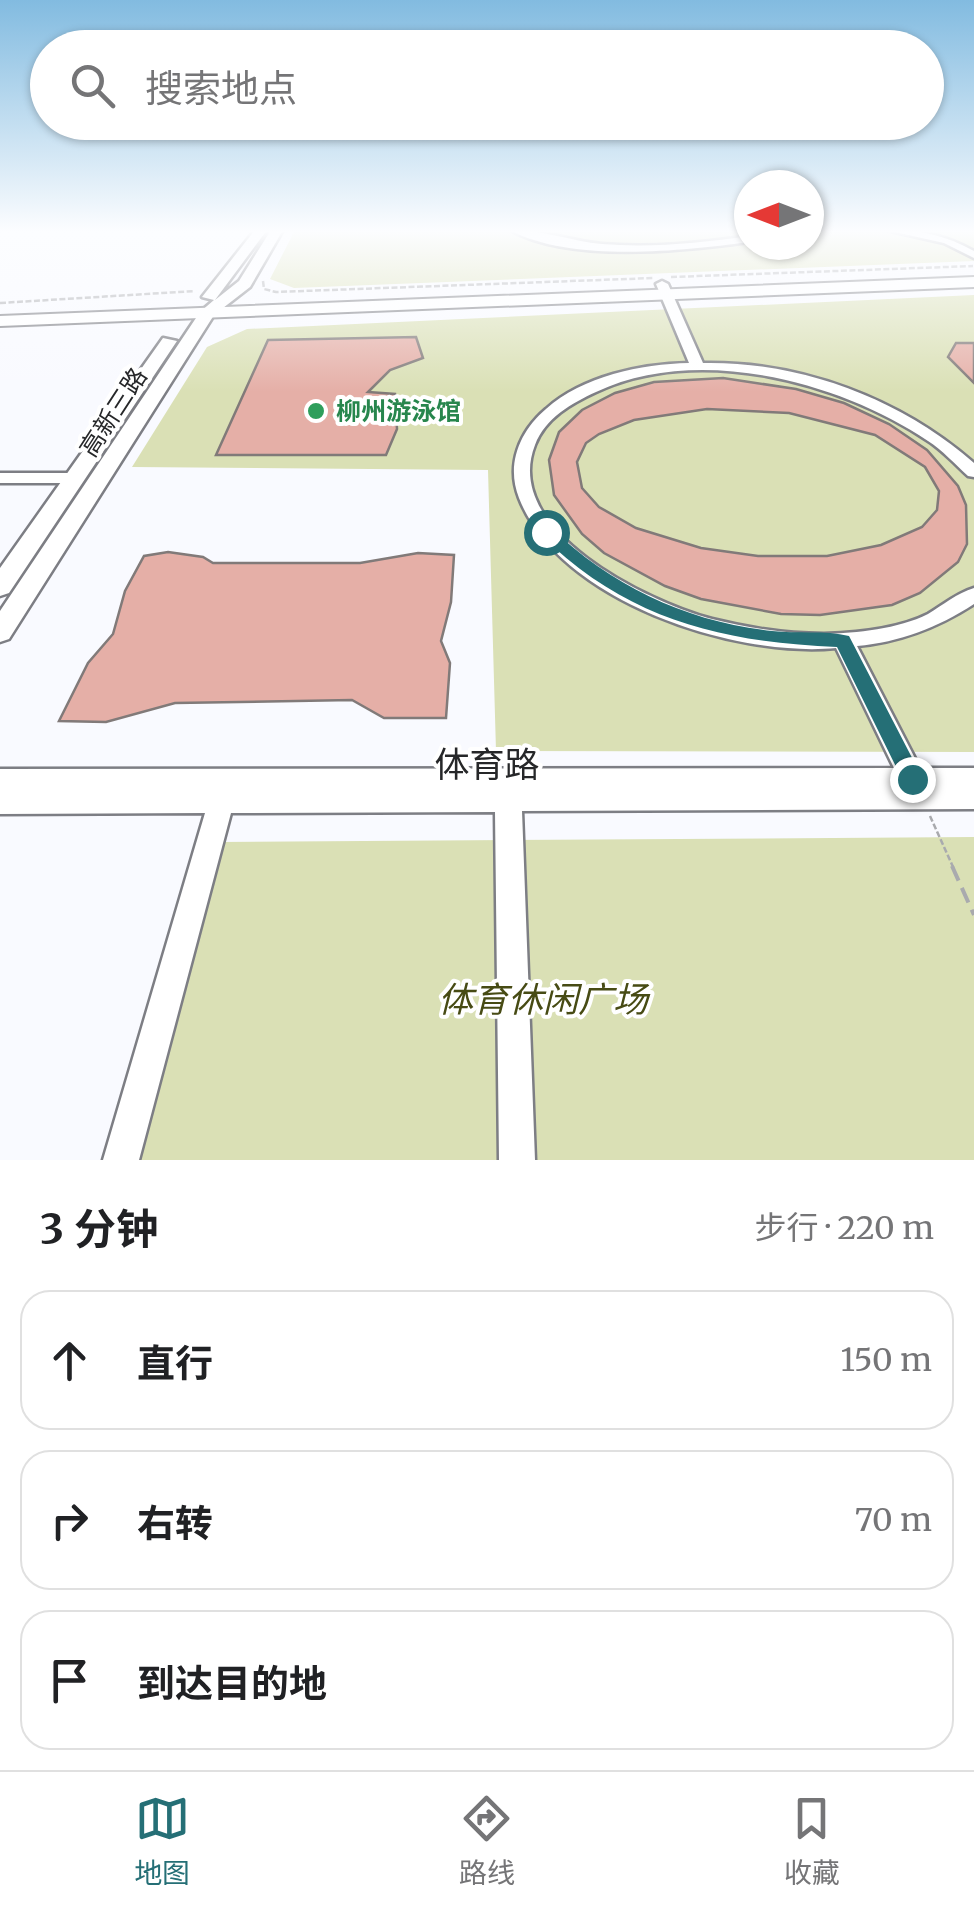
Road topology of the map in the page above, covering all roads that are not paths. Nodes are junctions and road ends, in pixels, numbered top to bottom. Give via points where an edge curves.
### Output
1 (220, 284) edge
2 (243, 284) edge
3 (740, 284) edge
4 (880, 284) edge
5 (665, 289) junction
6 (226, 300) junction
7 (201, 303) junction
8 (0, 306) edge
9 (0, 320) edge
10 (698, 368) junction
11 (974, 472) edge
12 (0, 478) edge
13 (75, 478) junction
14 (0, 586) edge
15 (974, 595) edge
16 (0, 632) edge
17 (843, 640) junction
18 (974, 779) edge
19 (0, 780) edge
20 (918, 788) junction
21 (224, 790) junction
22 (974, 798) edge
23 (508, 800) junction
24 (0, 802) edge
25 (120, 1160) edge
26 (517, 1160) edge

1 - 7 main road, 高新三路
2 - 6 main road, 高新三路
3 - 5 highway
4 - 5 highway
5 - 6 highway
5 - 7 highway
5 - 10 street
6 - 7 main road, 高新三路
7 - 8 highway
7 - 9 highway
7 - 13 main road, 高新三路
7 - 16 main road, 高新三路
10 - 11 street via 790,377 851,394 922,428
10 - 17 street via 614,379 550,412 530,436 522,464 526,497 546,532 582,566 634,598 699,623 771,638
12 - 13 street
13 - 14 main road, 高新三路
15 - 17 street via 955,611 906,631
17 - 20 street
18 - 20 street, 体育路
19 - 21 street, 体育路
20 - 21 street, 体育路
20 - 22 street, 体育路
20 - 23 street, 体育路
21 - 23 street, 体育路
21 - 24 street, 体育路
21 - 25 street
23 - 26 street

